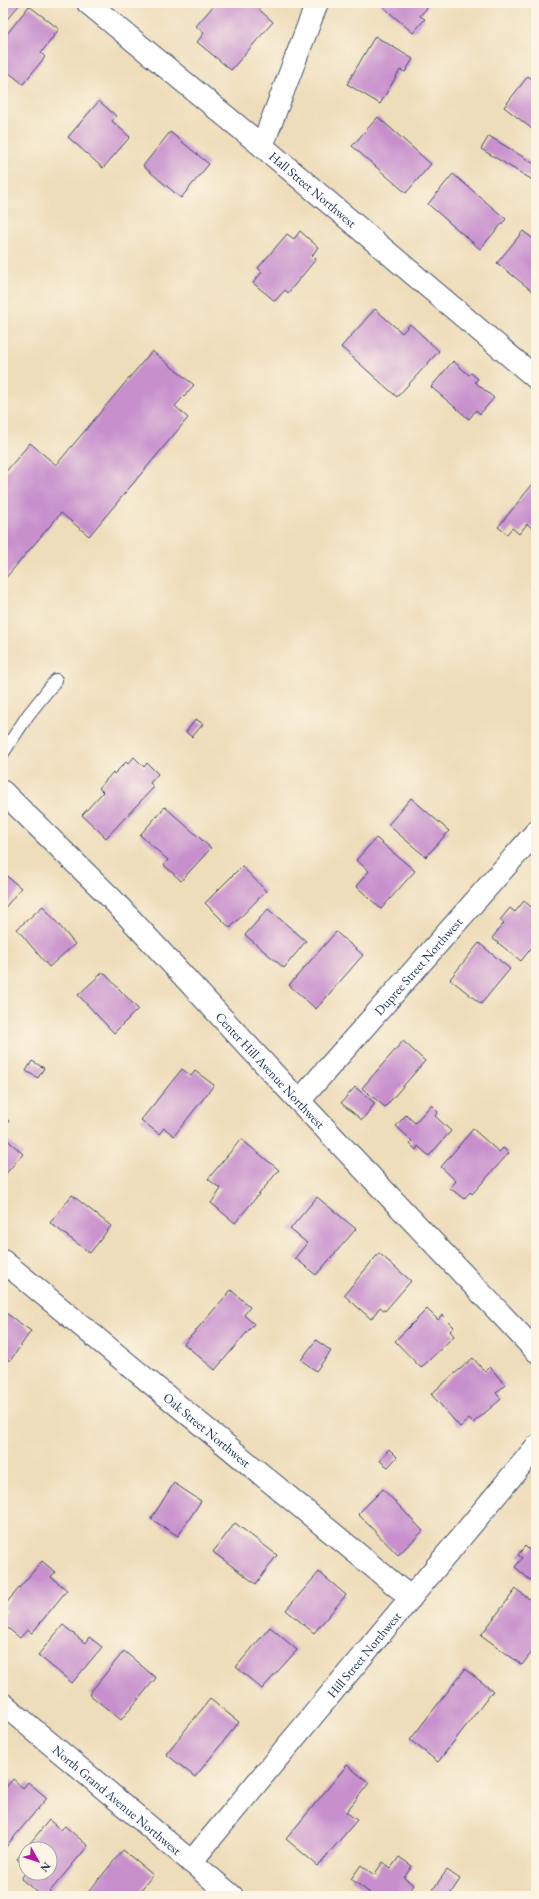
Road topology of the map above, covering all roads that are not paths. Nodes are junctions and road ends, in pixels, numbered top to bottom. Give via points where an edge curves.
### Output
1 (88, 3) edge
2 (317, 3) edge
3 (262, 146) junction
4 (536, 378) edge
5 (56, 680) dead end
6 (3, 753) edge
7 (3, 792) edge
8 (536, 832) edge
9 (299, 1100) junction
10 (3, 1261) edge
11 (536, 1351) edge
12 (536, 1447) edge
13 (411, 1598) junction
14 (3, 1704) edge
15 (191, 1862) junction
16 (232, 1896) edge

1 - 3 street, Hall Street Northwest
2 - 3 street
3 - 4 street, Hall Street Northwest
5 - 6 lane via 28,715
7 - 9 street, Center Hill Avenue Northwest via 111,898
8 - 9 street, Dupree Street Northwest
9 - 11 street, Center Hill Avenue Northwest
10 - 13 street, Oak Street Northwest
12 - 13 street, Hill Street Northwest
13 - 15 street, Hill Street Northwest
14 - 15 street, North Grand Avenue Northwest
15 - 16 street, North Grand Avenue Northwest

